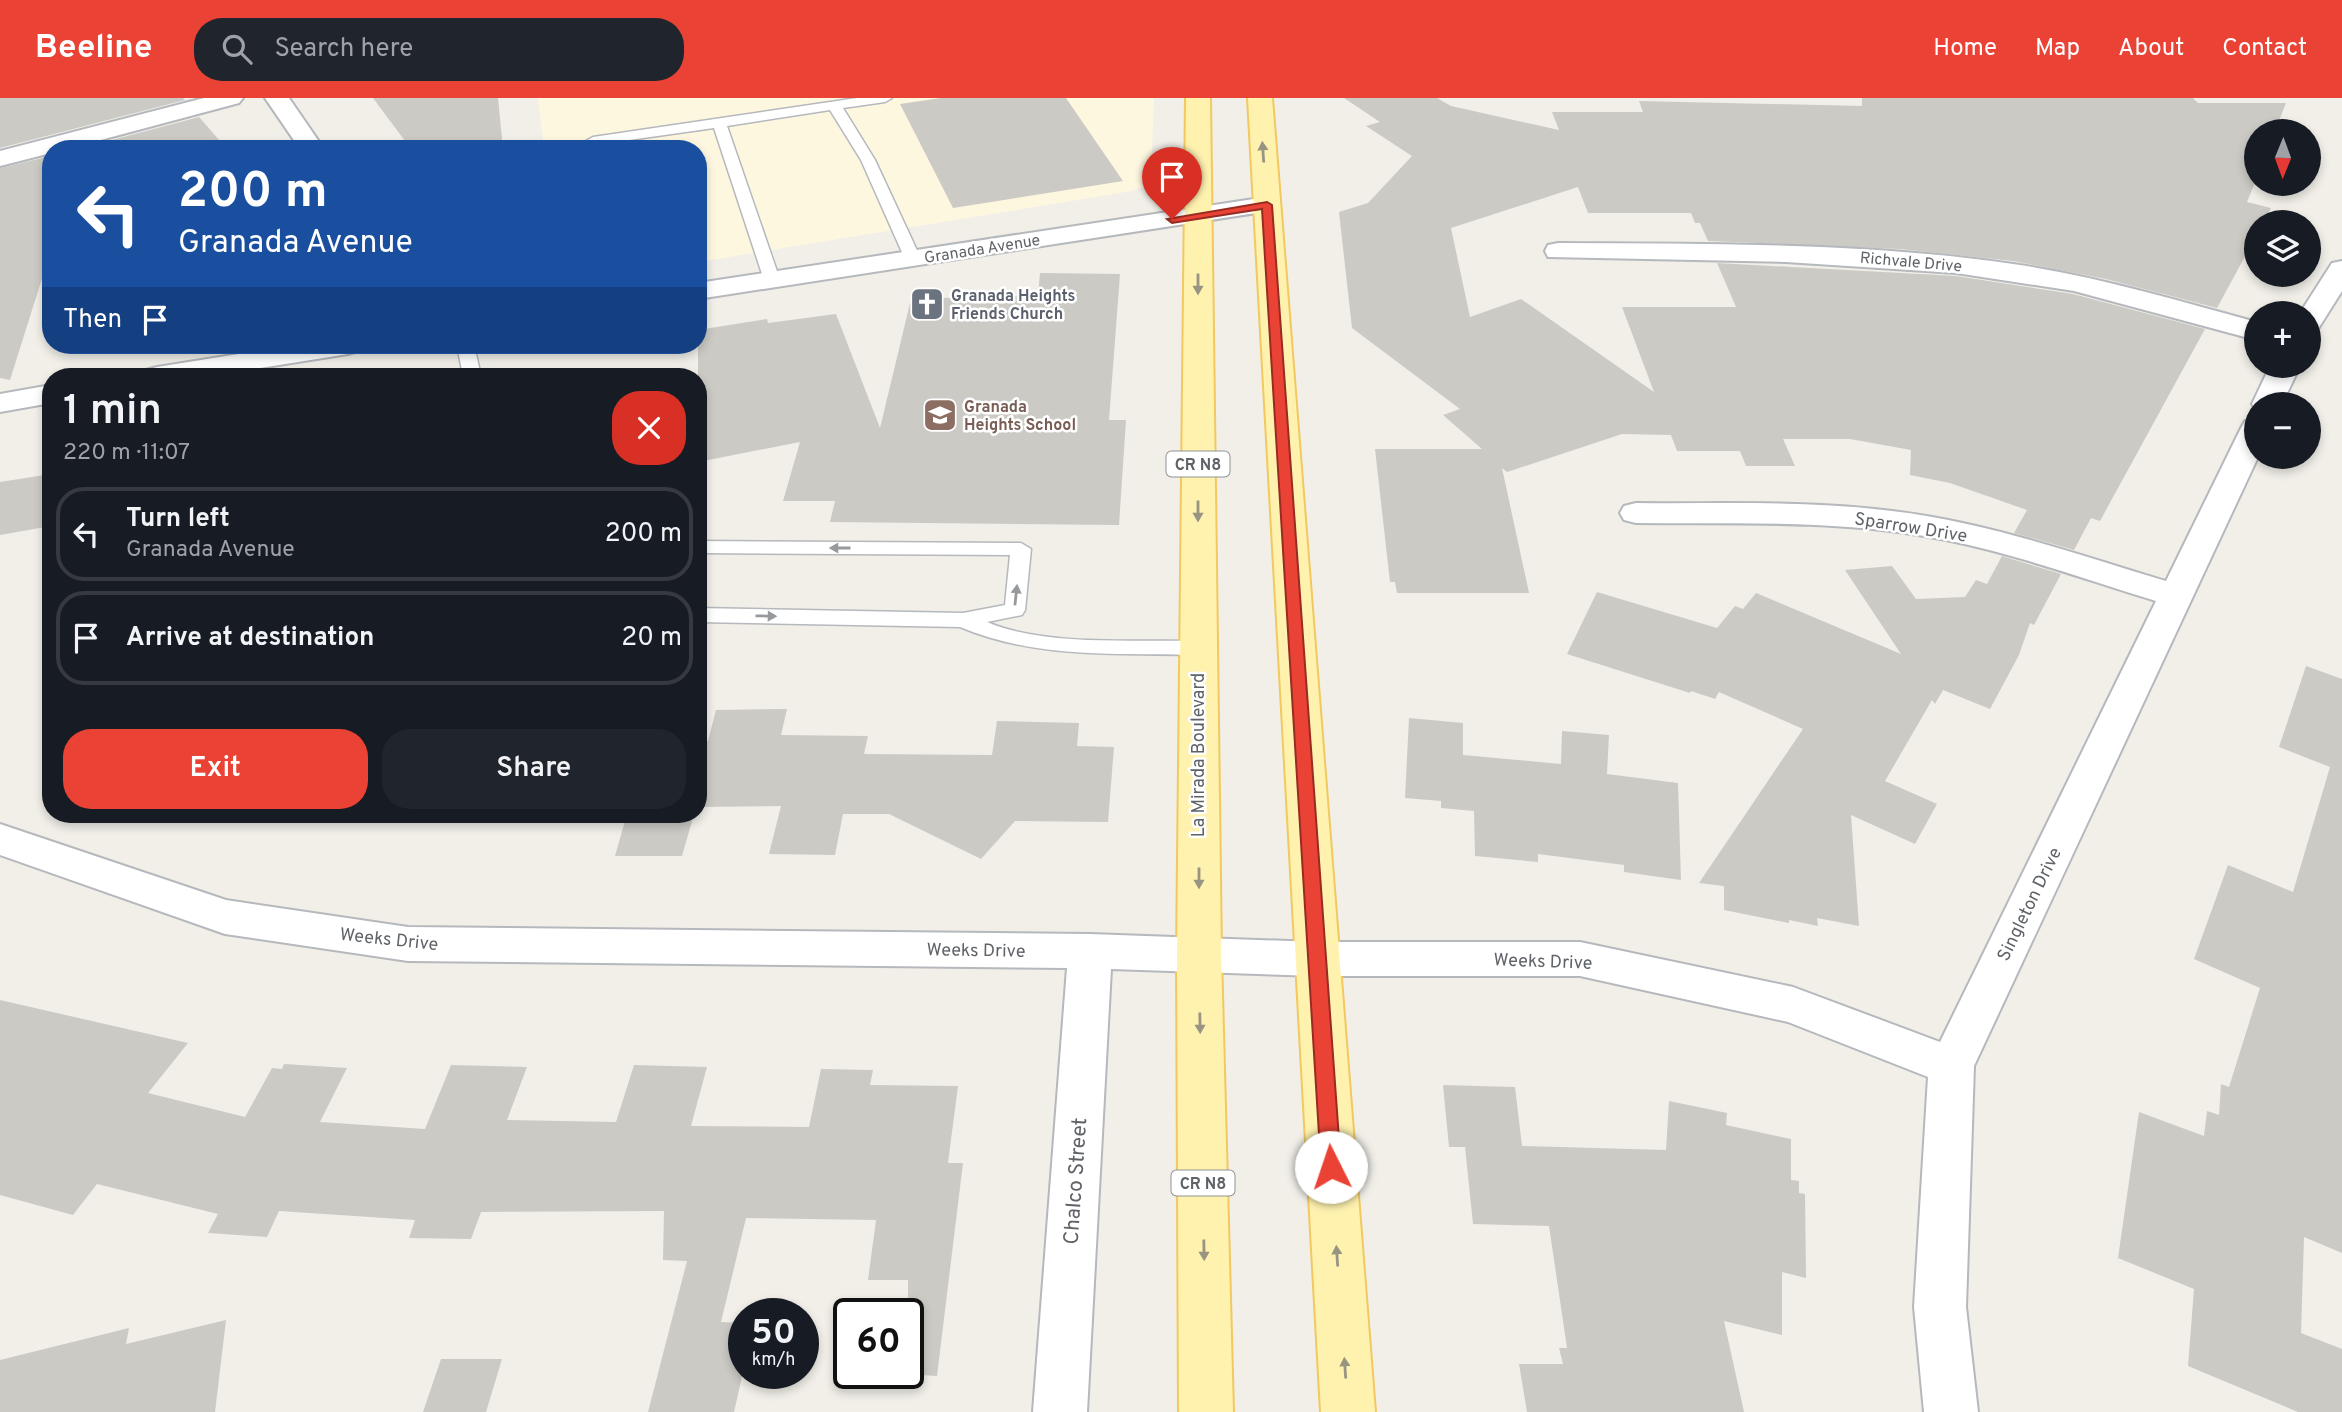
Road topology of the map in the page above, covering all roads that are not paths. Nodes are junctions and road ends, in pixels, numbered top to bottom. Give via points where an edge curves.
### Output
1 (231, 98) edge
2 (277, 98) edge
3 (885, 98) edge
4 (1198, 98) edge
5 (1259, 98) edge
6 (834, 105) junction
7 (719, 122) junction
8 (72, 140) edge
9 (307, 140) edge
10 (600, 140) edge
11 (42, 148) edge
12 (0, 159) edge
13 (1267, 205) junction
14 (1198, 216) junction
15 (1558, 251) dead end
16 (913, 259) junction
17 (2342, 269) edge
18 (772, 280) junction
19 (707, 291) edge
20 (2321, 302) edge
21 (2244, 328) edge
22 (278, 354) edge
23 (201, 368) edge
24 (42, 395) edge
25 (0, 402) edge
26 (2244, 454) edge
27 (1636, 513) dead end
28 (707, 547) edge
29 (2177, 596) junction
30 (707, 615) edge
31 (963, 620) junction
32 (1198, 648) junction
33 (0, 839) edge
34 (1090, 951) junction
35 (1199, 955) junction
36 (1317, 959) junction
37 (1951, 1066) junction
38 (1060, 1412) edge
39 (1206, 1412) edge
40 (1348, 1412) edge
41 (1951, 1412) edge

1 - 8 street
2 - 9 street
3 - 6 lane
4 - 14 main road, La Mirada Boulevard / CR N8
13 -> 5 main road
6 - 7 lane
6 - 16 lane via 868,160
7 - 10 lane
7 - 18 lane
11 - 12 street
13 - 14 street, Granada Avenue
13 - 36 main road
14 - 16 street, Granada Avenue
14 -> 32 main road, La Mirada Boulevard / CR N8
15 - 21 street, Richvale Drive via 1816,254 1911,260 2016,273 2129,296
16 - 18 street, Granada Avenue
17 - 20 street
18 - 19 street, Granada Avenue
22 - 23 street
24 - 25 street
26 - 29 street, Singleton Drive
27 - 29 street, Sparrow Drive via 1840,516 1926,526 2025,549
31 -> 28 lane via 1015,610 1021,549
29 - 37 street, Singleton Drive
30 -> 31 lane
31 - 32 lane via 998,635 1055,643
32 -> 35 main road, La Mirada Boulevard / CR N8
33 - 34 street, Weeks Drive via 225,917 408,944
34 - 35 street, Weeks Drive
34 - 38 street, Chalco Street
35 - 36 street, Weeks Drive
35 -> 39 main road, La Mirada Boulevard / CR N8
36 - 37 street, Weeks Drive via 1580,959 1793,1005
40 -> 36 main road
37 - 41 street, Singleton Drive via 1940,1307

